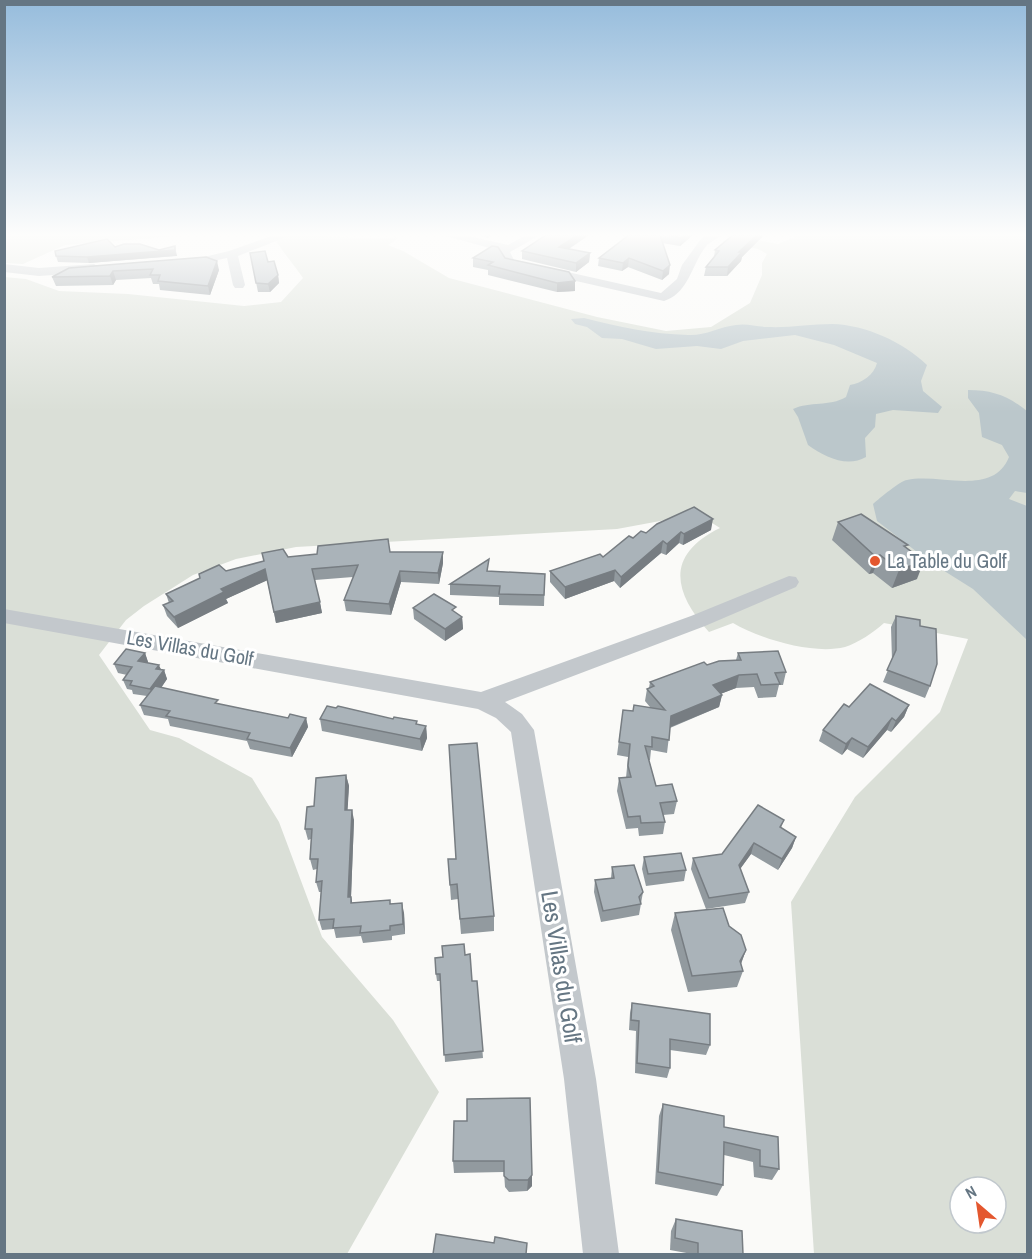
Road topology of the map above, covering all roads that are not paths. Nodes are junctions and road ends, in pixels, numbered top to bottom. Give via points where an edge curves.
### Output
1 (649, 294) edge
2 (668, 294) edge
3 (789, 582) dead end
4 (4, 616) edge
5 (482, 701) junction
6 (601, 1254) edge

1 - 2 street via 664,297
3 - 5 street via 698,621
4 - 5 street, Les Villas du Golf
5 - 6 street, Les Villas du Golf via 504,712 522,730 580,1079

